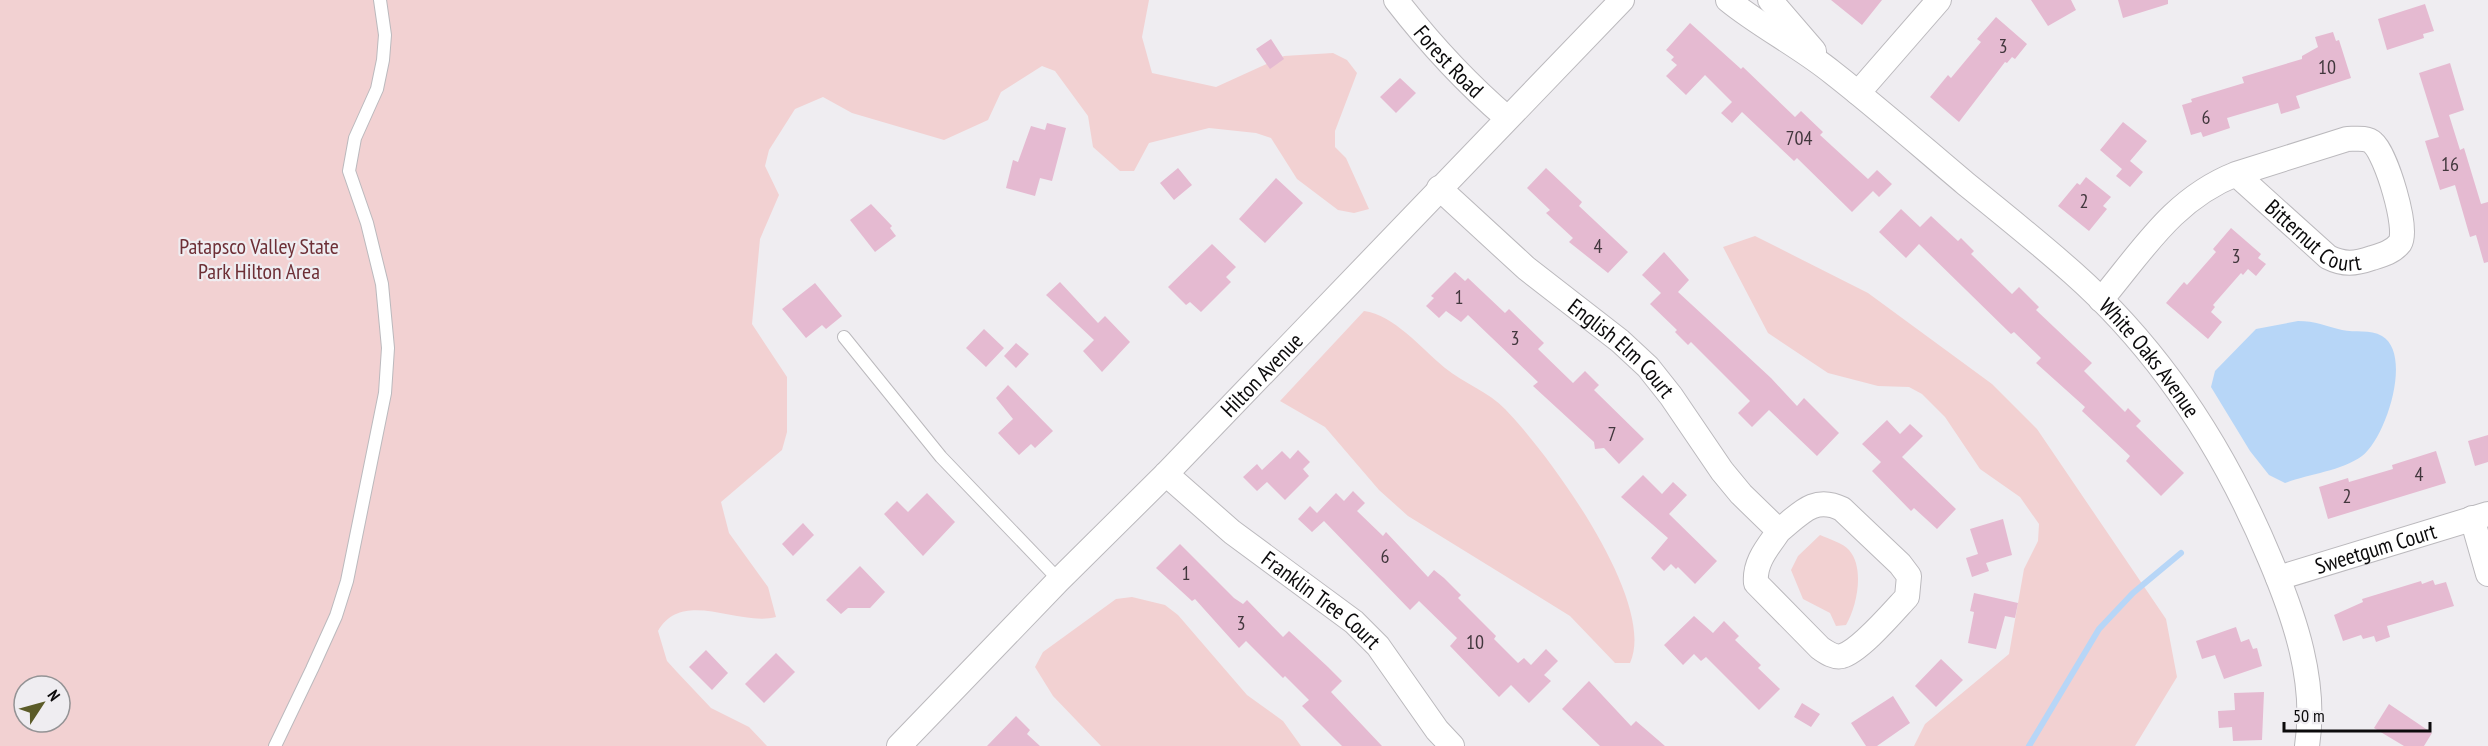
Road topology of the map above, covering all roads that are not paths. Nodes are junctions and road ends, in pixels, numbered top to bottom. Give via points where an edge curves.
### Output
1 (380, 0) edge
2 (1396, 0) edge
3 (1622, 0) edge
4 (1728, 0) edge
5 (1770, 0) edge
6 (1939, 0) edge
7 (1831, 71) junction
8 (1858, 93) junction
9 (1507, 118) junction
10 (2236, 174) junction
11 (1439, 188) junction
12 (2101, 300) junction
13 (844, 337) dead end
14 (1166, 474) junction
15 (2480, 516) edge
16 (1779, 531) junction
17 (2488, 574) edge
18 (2278, 578) junction
19 (1059, 580) junction
20 (906, 744) edge
21 (275, 746) edge
22 (1452, 746) edge
23 (2307, 746) edge

1 - 21 lane via 386,35 383,60 377,90 355,138 349,171 382,284 388,348 385,393 347,581 336,616
2 - 9 street, Forest Road via 1464,82
3 - 9 street, Hilton Avenue
4 - 7 street, White Oaks Avenue via 1753,21
5 - 7 street, White Oaks Avenue
6 - 8 street
7 - 8 street, White Oaks Avenue
8 - 12 street, White Oaks Avenue
9 - 11 street, Hilton Avenue
10 - 10 street, Bitternut Court via 2328,256 2341,263 2357,263 2390,252 2401,242 2401,215 2382,156 2373,142 2347,139
10 - 12 street, Bitternut Court via 2204,189 2175,211
11 - 14 street, Hilton Avenue
11 - 16 street, English Elm Court via 1526,268 1648,367 1722,471
12 - 18 street, White Oaks Avenue via 2166,374 2198,420 2250,511
13 - 19 lane via 941,457
14 - 19 street, Hilton Avenue
14 - 22 street, Franklin Tree Court via 1232,532 1354,622 1378,646
15 - 17 street, Sweetgum Court
15 - 18 street, Sweetgum Court
16 - 16 street via 1821,502 1842,509 1900,564 1908,576 1906,597 1854,650 1831,655 1756,583 1755,572 1762,556
18 - 23 street, White Oaks Avenue via 2306,664 2310,708
19 - 20 street, Hilton Avenue

